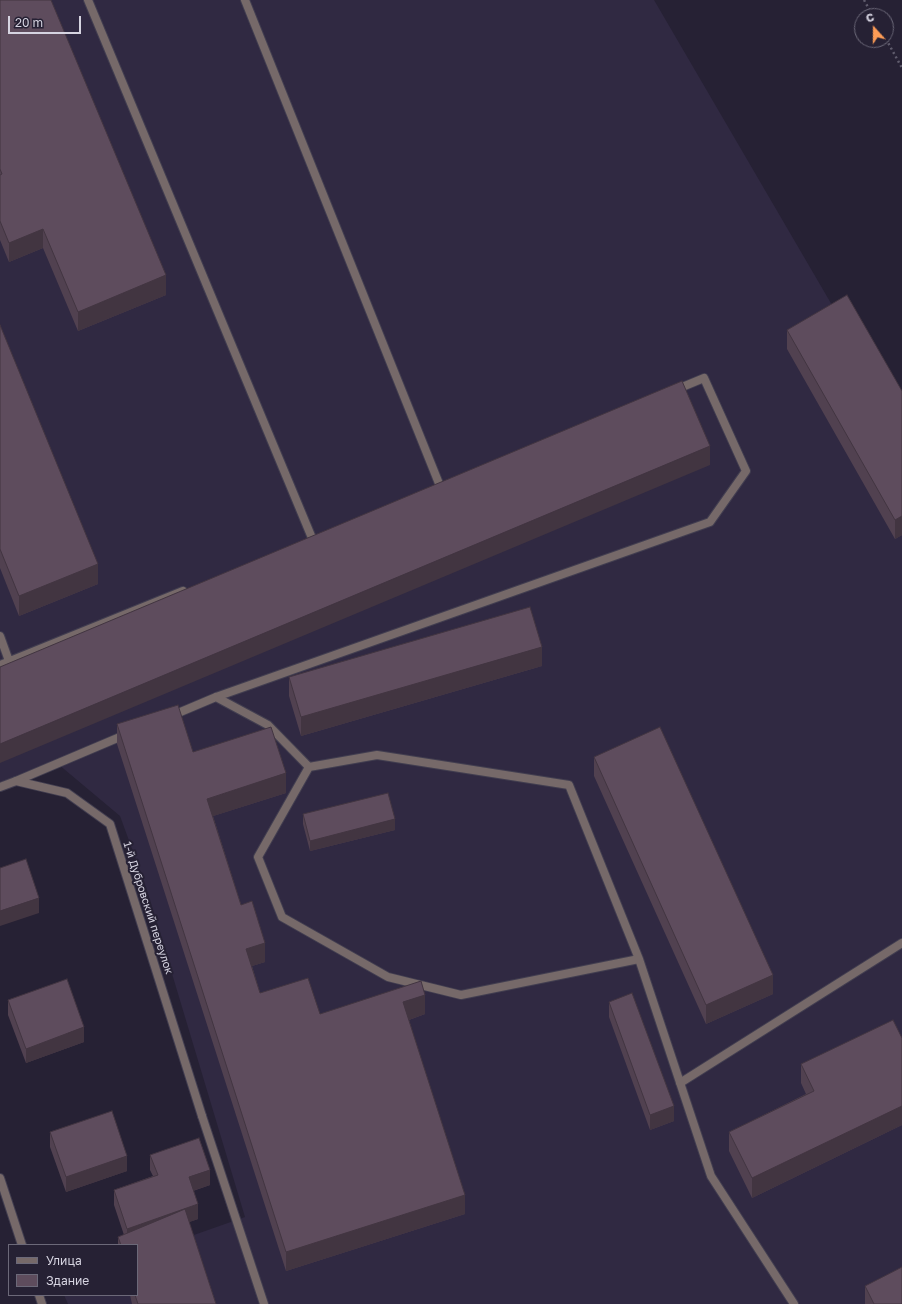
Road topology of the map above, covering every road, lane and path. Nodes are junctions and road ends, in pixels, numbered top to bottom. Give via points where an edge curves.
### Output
1 (88, 0) edge
2 (245, 0) edge
3 (891, 48) edge
4 (902, 68) edge
5 (668, 393) edge
6 (440, 486) edge
7 (312, 538) edge
8 (194, 586) edge
9 (0, 636) edge
10 (10, 661) junction
11 (0, 665) edge
12 (216, 697) junction
13 (166, 718) edge
14 (138, 730) edge
15 (309, 767) junction
16 (16, 781) junction
17 (0, 787) edge
18 (902, 943) edge
19 (639, 959) junction
20 (680, 1083) junction
21 (0, 1178) edge
22 (22, 1244) edge
23 (264, 1304) edge
24 (794, 1304) edge

1 - 7 street
2 - 6 street
3 - 4 path
5 - 12 street via 704,378 746,471 710,522
8 - 10 street
9 - 10 street
10 - 11 street
12 - 13 street
12 - 15 street via 268,725
14 - 16 street
15 - 19 street via 377,755 569,785
15 - 19 street via 258,857 282,917 388,977 461,995
16 - 17 street
16 - 23 street, 1-й Дубровский переулок via 67,794 110,824
18 - 20 street
19 - 20 street
20 - 24 street via 712,1176
21 - 22 street

